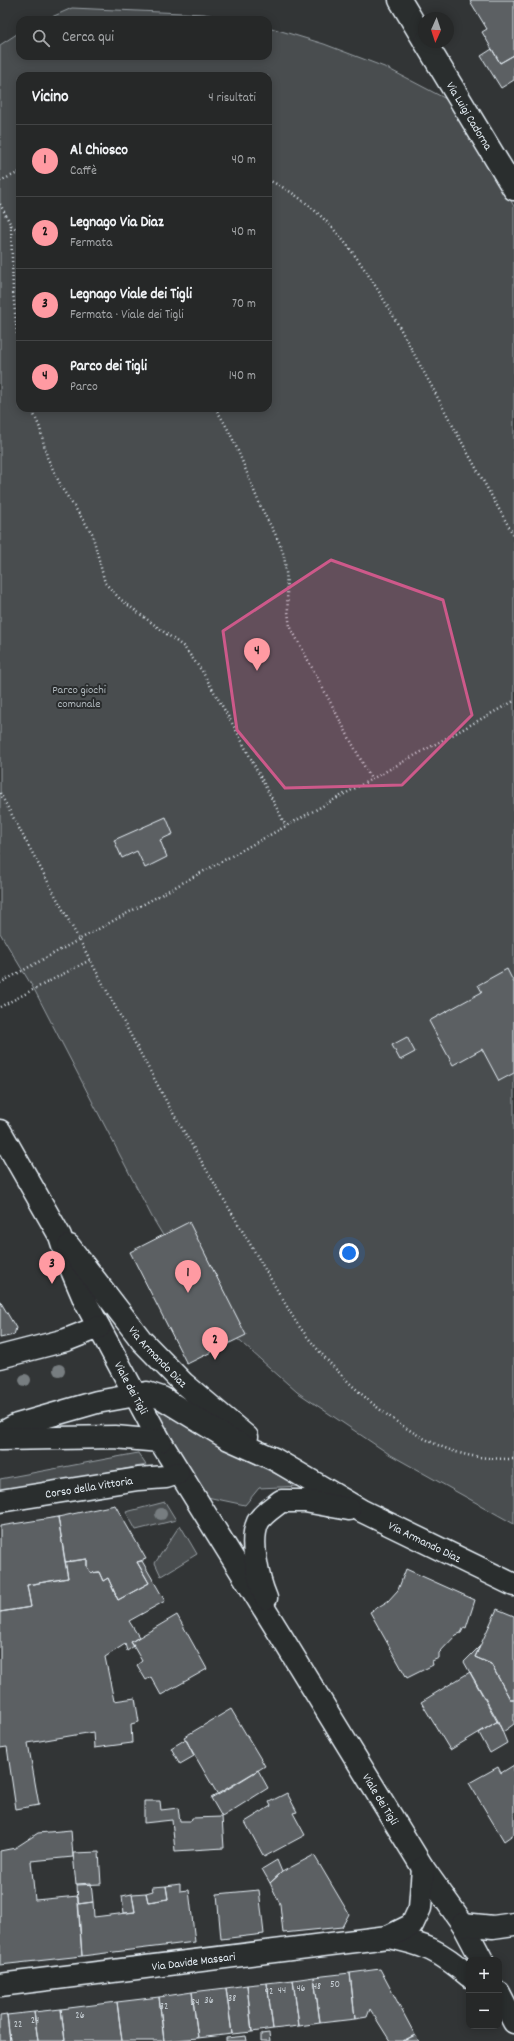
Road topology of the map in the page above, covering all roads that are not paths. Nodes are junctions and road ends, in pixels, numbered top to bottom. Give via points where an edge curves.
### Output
1 (400, 0) edge
2 (418, 30) edge
3 (429, 48) edge
4 (514, 189) edge
5 (0, 1131) edge
6 (60, 1236) junction
7 (99, 1327) junction
8 (0, 1357) edge
9 (136, 1395) junction
10 (0, 1434) edge
11 (0, 1439) edge
12 (160, 1441) junction
13 (274, 1459) junction
14 (178, 1473) junction
15 (0, 1501) edge
16 (362, 1511) junction
17 (514, 1585) edge
18 (282, 1636) junction
19 (423, 1868) junction
20 (463, 1924) junction
21 (514, 1924) edge
22 (388, 1937) junction
23 (480, 1957) edge
24 (466, 1973) edge
25 (0, 1985) edge

1 - 2 street, Via Luigi Cadorna
3 - 4 street, Via Luigi Cadorna
5 - 6 street, Viale dei Tigli
6 - 7 street, Viale dei Tigli via 68,1261
6 - 13 street, Via Armando Diaz via 80,1258 142,1341 183,1383
7 - 8 street via 66,1340
7 - 9 street, Viale dei Tigli
9 - 10 street via 97,1402 25,1422
9 - 12 street, Viale dei Tigli
9 - 13 street, Via Armando Diaz via 147,1393 162,1398 229,1439
11 - 12 street via 116,1437
12 - 14 street, Viale dei Tigli
13 - 16 street, Via Armando Diaz
14 - 15 street, Corso della Vittoria via 166,1477 138,1479
14 - 18 street, Viale dei Tigli
16 - 17 street, Via Armando Diaz
16 - 18 street, Viale dei Tigli via 305,1501 281,1500 261,1518 256,1533 256,1560 261,1586
18 - 19 street, Viale dei Tigli
19 - 20 street, Viale dei Tigli
19 - 22 street, Via Davide Massari via 420,1908 412,1925
20 - 21 street via 493,1927
20 - 23 street, Viale dei Tigli
22 - 24 street, Via Davide Massari via 419,1943 449,1958
22 - 25 street, Via Davide Massari

